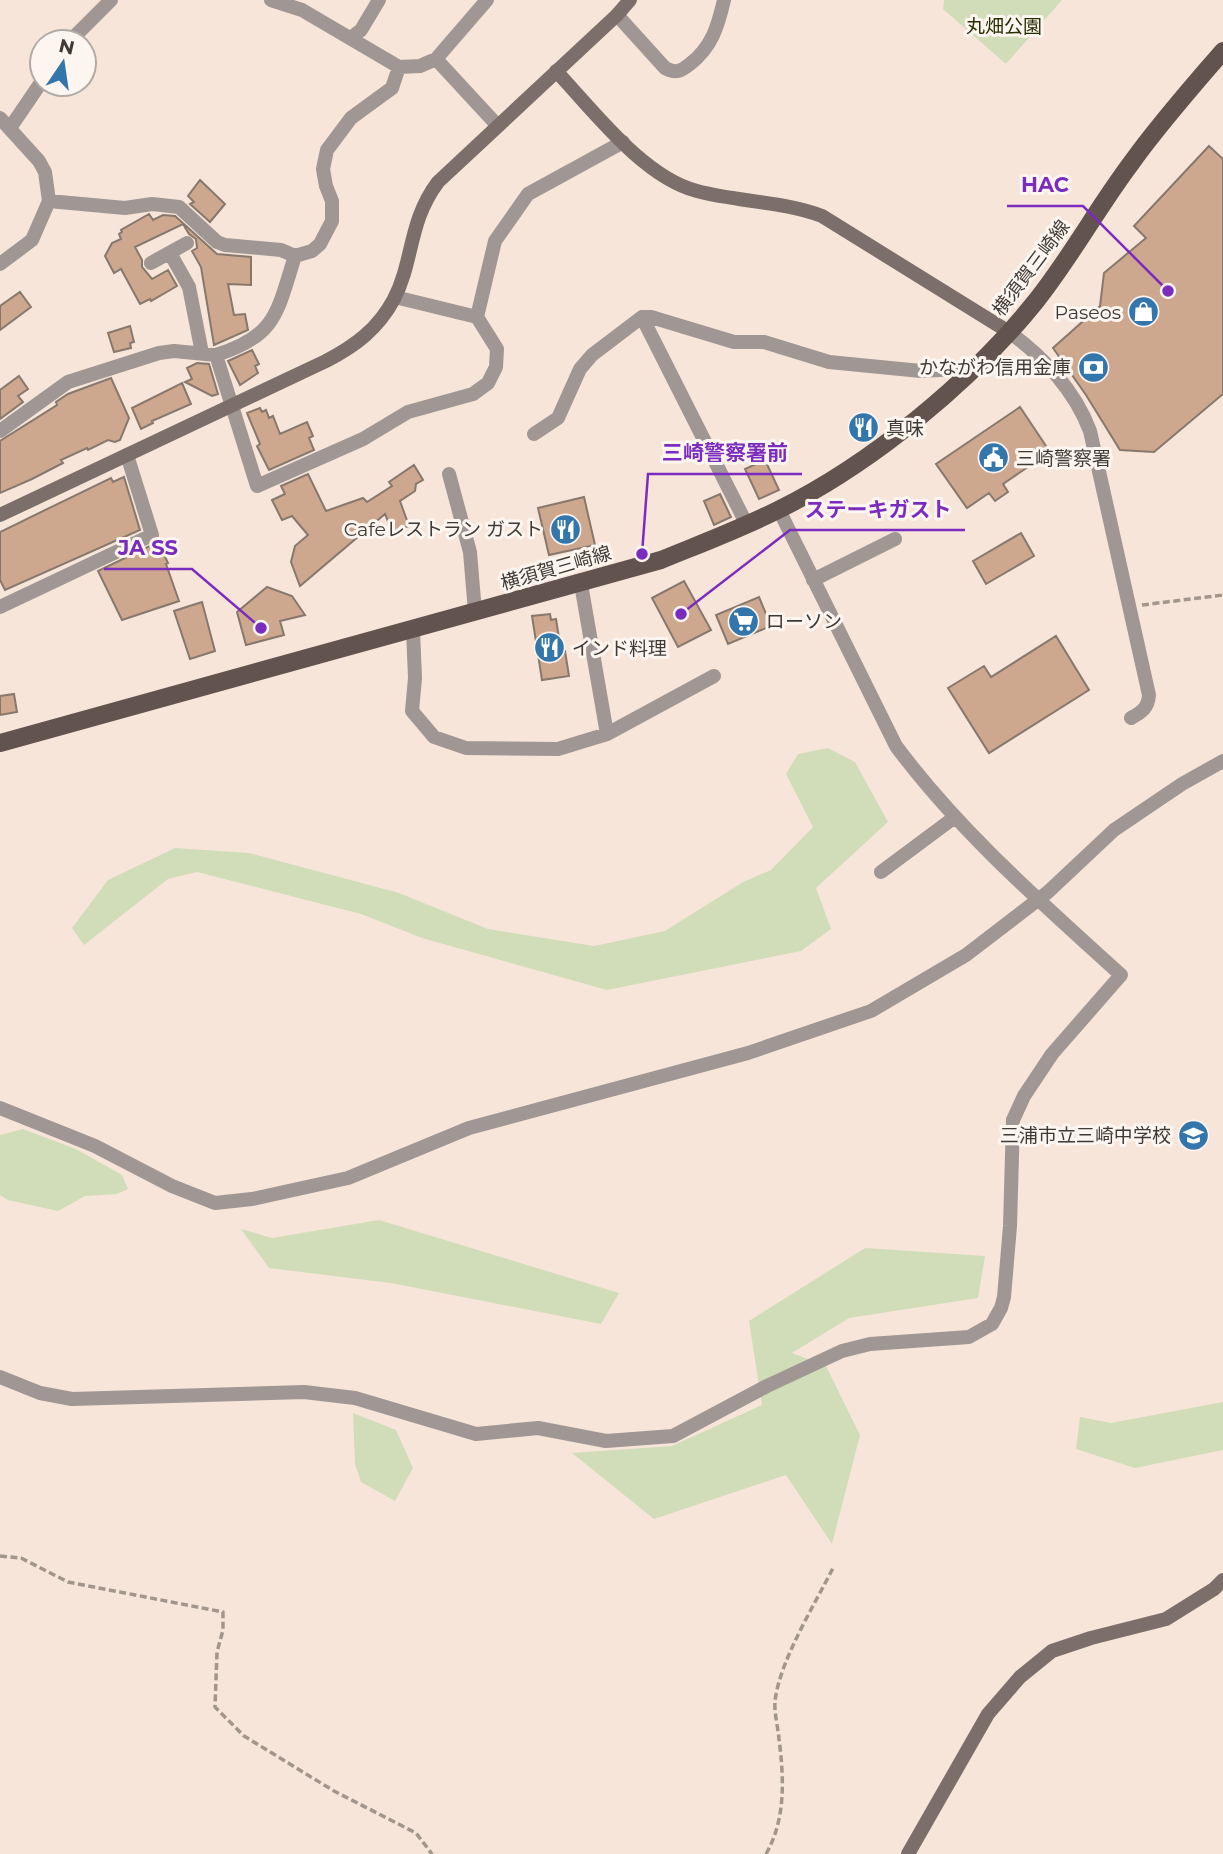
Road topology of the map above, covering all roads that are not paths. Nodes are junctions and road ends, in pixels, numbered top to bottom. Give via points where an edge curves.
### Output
1 (111, 0) edge
2 (271, 0) edge
3 (379, 0) edge
4 (487, 0) edge
5 (630, 0) edge
6 (724, 0) edge
7 (304, 5) edge
8 (617, 15) junction
9 (83, 28) edge
10 (351, 38) junction
11 (1223, 51) edge
12 (436, 59) junction
13 (400, 67) junction
14 (556, 71) junction
15 (28, 97) edge
16 (5, 123) edge
17 (497, 125) junction
18 (623, 142) junction
19 (48, 201) junction
20 (187, 243) dead end
21 (170, 253) junction
22 (295, 257) junction
23 (151, 263) dead end
24 (0, 264) edge
25 (395, 297) junction
26 (477, 317) junction
27 (642, 317) junction
28 (1009, 332) junction
29 (209, 354) junction
30 (975, 368) junction
31 (232, 406) junction
32 (0, 431) edge
33 (534, 434) dead end
34 (127, 455) junction
35 (449, 474) dead end
36 (779, 510) junction
37 (0, 515) edge
38 (747, 524) junction
39 (895, 539) dead end
40 (813, 580) junction
41 (581, 583) junction
42 (0, 607) edge
43 (475, 612) junction
44 (413, 630) junction
45 (714, 676) dead end
46 (1131, 718) dead end
47 (607, 734) junction
48 (0, 743) edge
49 (1223, 761) edge
50 (955, 817) junction
51 (881, 872) dead end
52 (1037, 899) junction
53 (0, 1108) edge
54 (0, 1377) edge
55 (1223, 1580) edge
56 (908, 1854) edge

1 - 9 street
2 - 7 street
3 - 10 street
4 - 12 street
5 - 8 street
6 - 8 street via 718,26 702,54 681,71 665,68
7 - 10 street
8 - 14 street
10 - 13 street
11 - 28 main road, 横須賀三崎線 via 1131,162 1055,277
12 - 13 street
12 - 17 street
13 - 22 street via 392,88 351,118 327,150 323,169 332,220 320,244
14 - 17 street
14 - 18 street
15 - 16 street
16 - 19 street via 39,161
17 - 25 street via 429,192
18 - 26 street via 528,194 495,241
18 - 28 street via 659,174 694,191 822,216
19 - 22 street via 179,207 217,242 281,250
19 - 24 street via 32,240
20 - 21 street
21 - 23 street
21 - 29 street via 189,287
22 - 29 street via 270,324 249,343
25 - 26 street
25 - 31 street via 360,342
26 - 31 street via 496,349 496,367 488,383 473,394 408,412 363,439 257,486
27 - 30 street via 734,342 764,342 829,362 921,372
27 - 33 street via 592,355 580,369 558,418
27 - 38 street
28 - 30 main road, 横須賀三崎線
28 - 46 street via 1056,374 1084,413 1149,695 1143,711
29 - 31 street
29 - 32 street via 159,353 68,382
30 - 36 main road, 横須賀三崎線 via 857,463
31 - 34 street
34 - 37 street
34 - 42 street via 152,535
35 - 43 street via 470,552
36 - 38 main road, 横須賀三崎線
36 - 40 street
38 - 41 main road, 横須賀三崎線 via 661,560
39 - 40 street
40 - 50 street via 897,746
41 - 43 main road, 横須賀三崎線
41 - 47 street
43 - 44 main road, 横須賀三崎線
44 - 47 street via 412,711 434,737 466,748 558,749
44 - 48 main road, 横須賀三崎線
45 - 47 street
49 - 52 street via 1114,830
50 - 51 street
50 - 52 street
52 - 53 street via 966,955 871,1011 748,1053 469,1128 348,1178 252,1199 215,1203 95,1146
52 - 54 street via 1121,975 1052,1054 1013,1120 1004,1297 992,1324 970,1337 870,1344 842,1351 673,1436 606,1441 538,1428 476,1434 355,1398 304,1392 72,1399 40,1393
55 - 56 street via 1166,1619 1052,1651 1020,1677 988,1714

